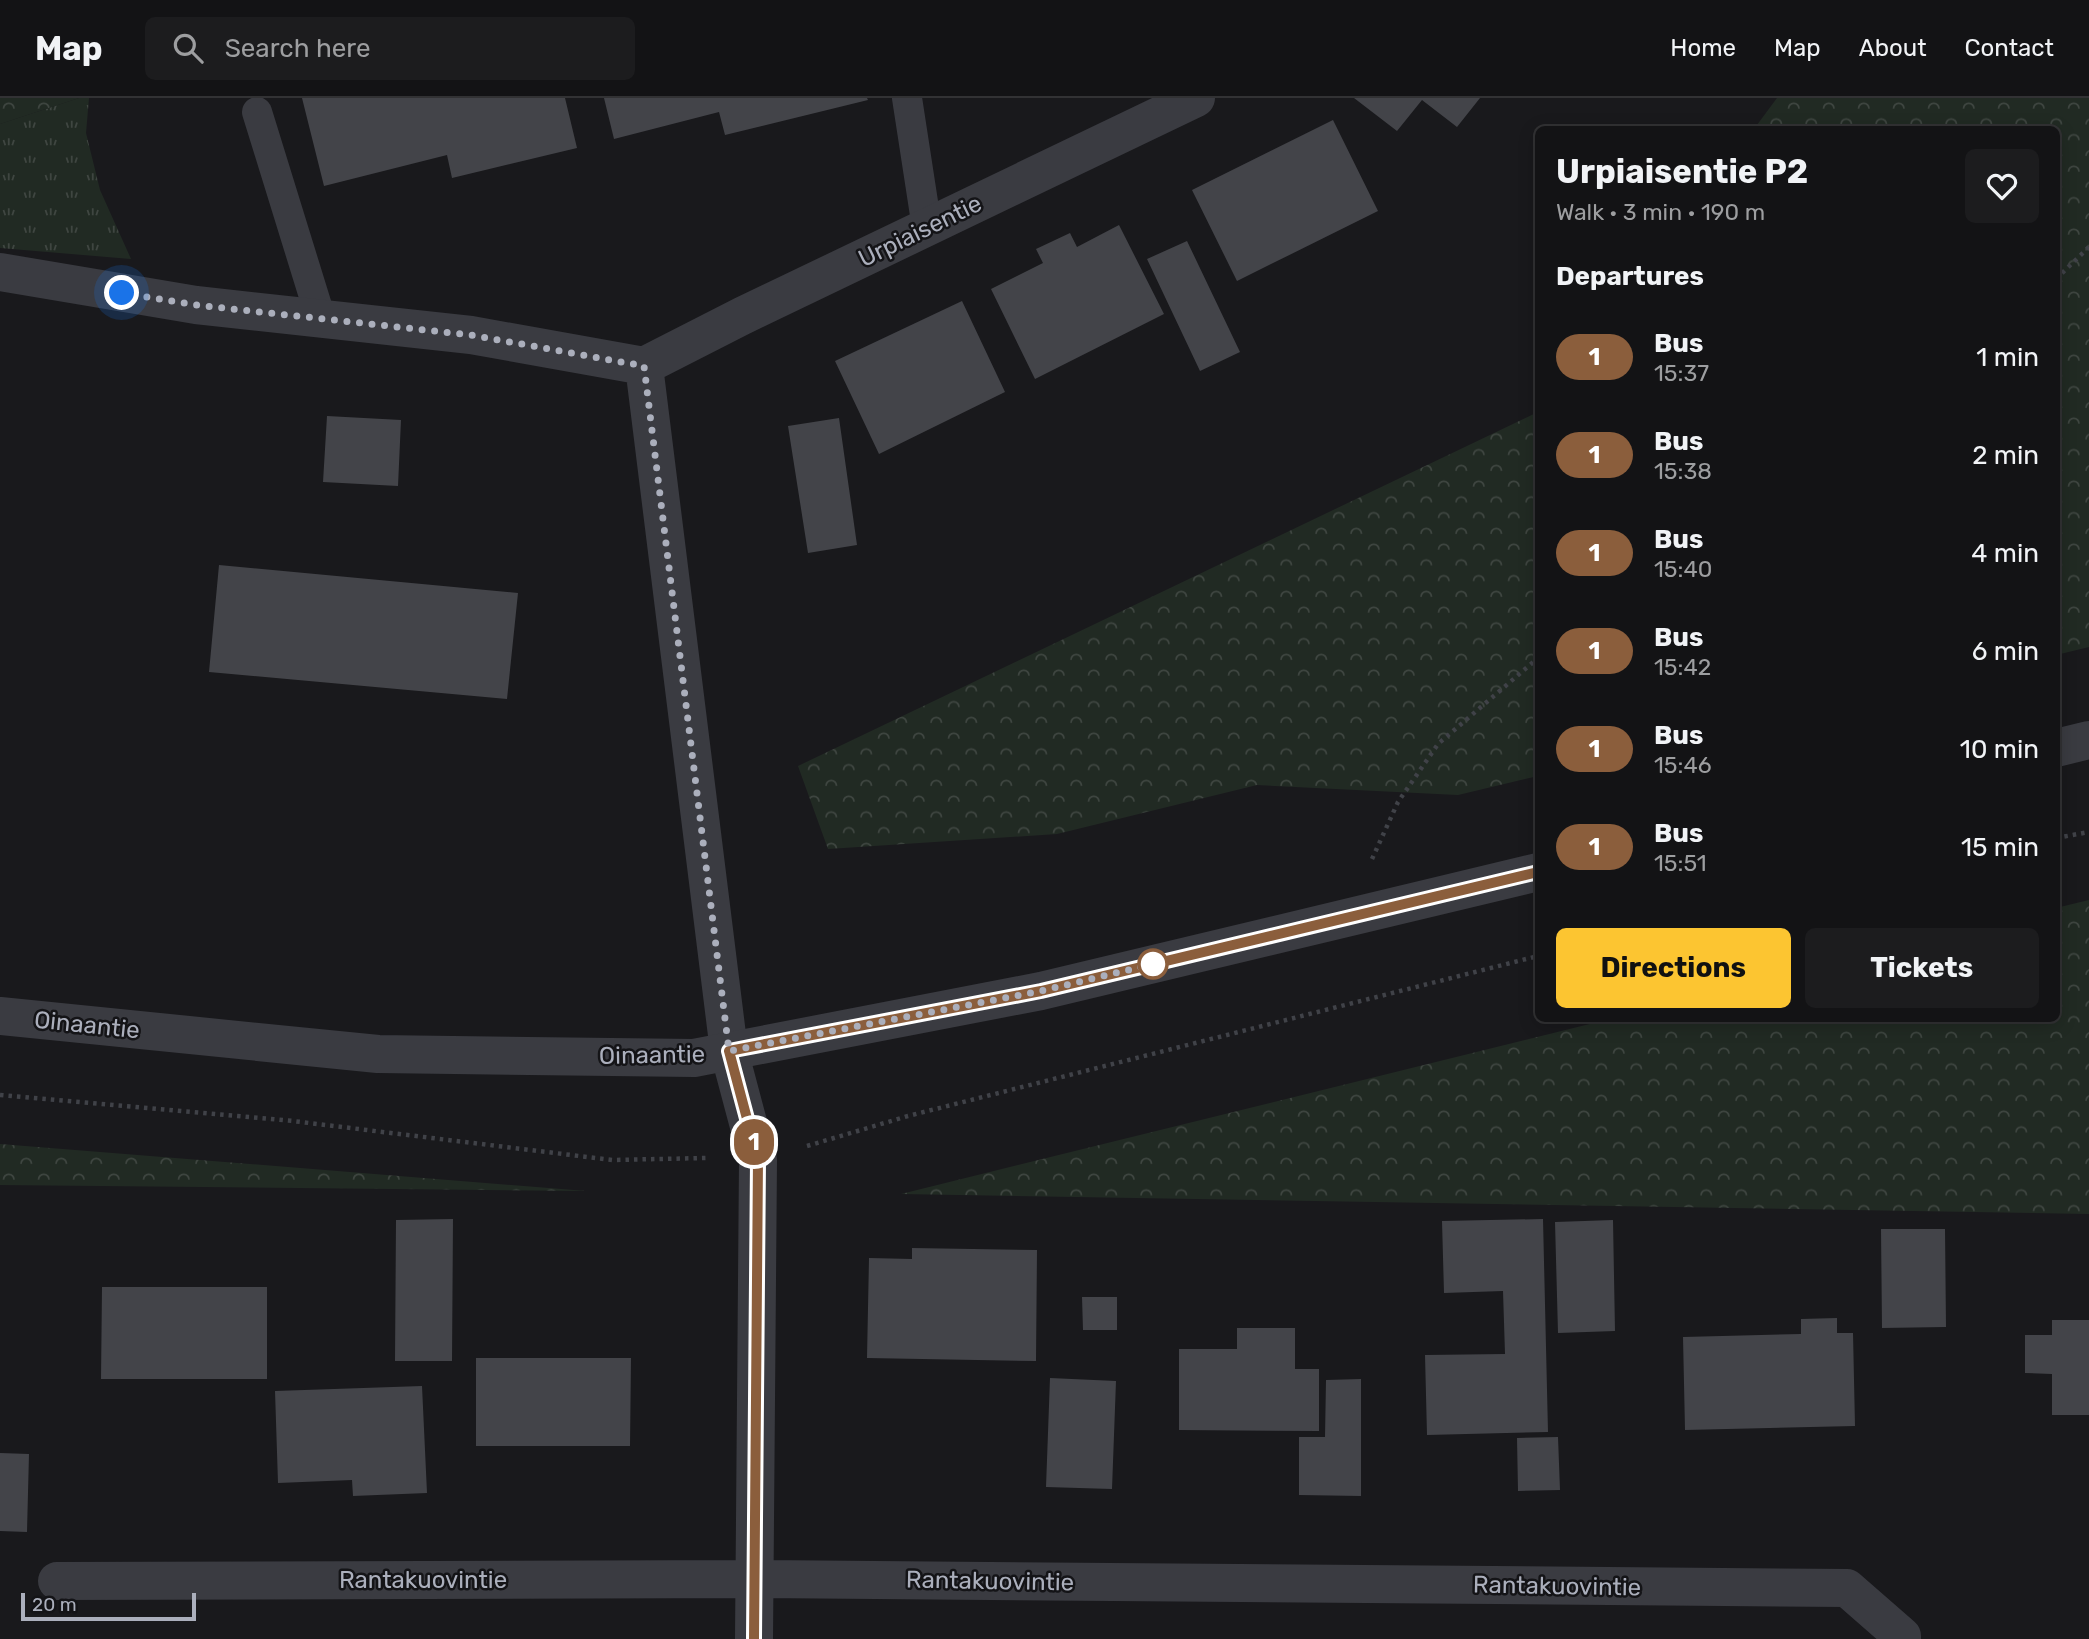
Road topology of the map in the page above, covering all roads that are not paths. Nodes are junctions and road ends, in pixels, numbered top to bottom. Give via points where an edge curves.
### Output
1 (907, 98) edge
2 (1196, 98) edge
3 (257, 112) dead end
4 (927, 228) junction
5 (0, 272) edge
6 (321, 319) junction
7 (644, 366) junction
8 (2089, 740) edge
9 (2060, 747) edge
10 (1535, 873) edge
11 (0, 1016) edge
12 (729, 1051) junction
13 (754, 1579) junction
14 (57, 1581) dead end
15 (754, 1639) edge
16 (1902, 1639) edge

1 - 4 lane
2 - 4 street, Urpiaisentie
3 - 6 lane
4 - 7 street, Urpiaisentie
5 - 6 street via 196,305
6 - 7 street via 471,335
7 - 12 street
8 - 9 street
10 - 12 street, Oinaantie via 1041,991
11 - 12 street, Oinaantie via 379,1055 694,1058
12 - 13 street via 758,1160
13 - 14 street, Rantakuovintie
13 - 15 street
13 - 16 street, Rantakuovintie via 1847,1588

